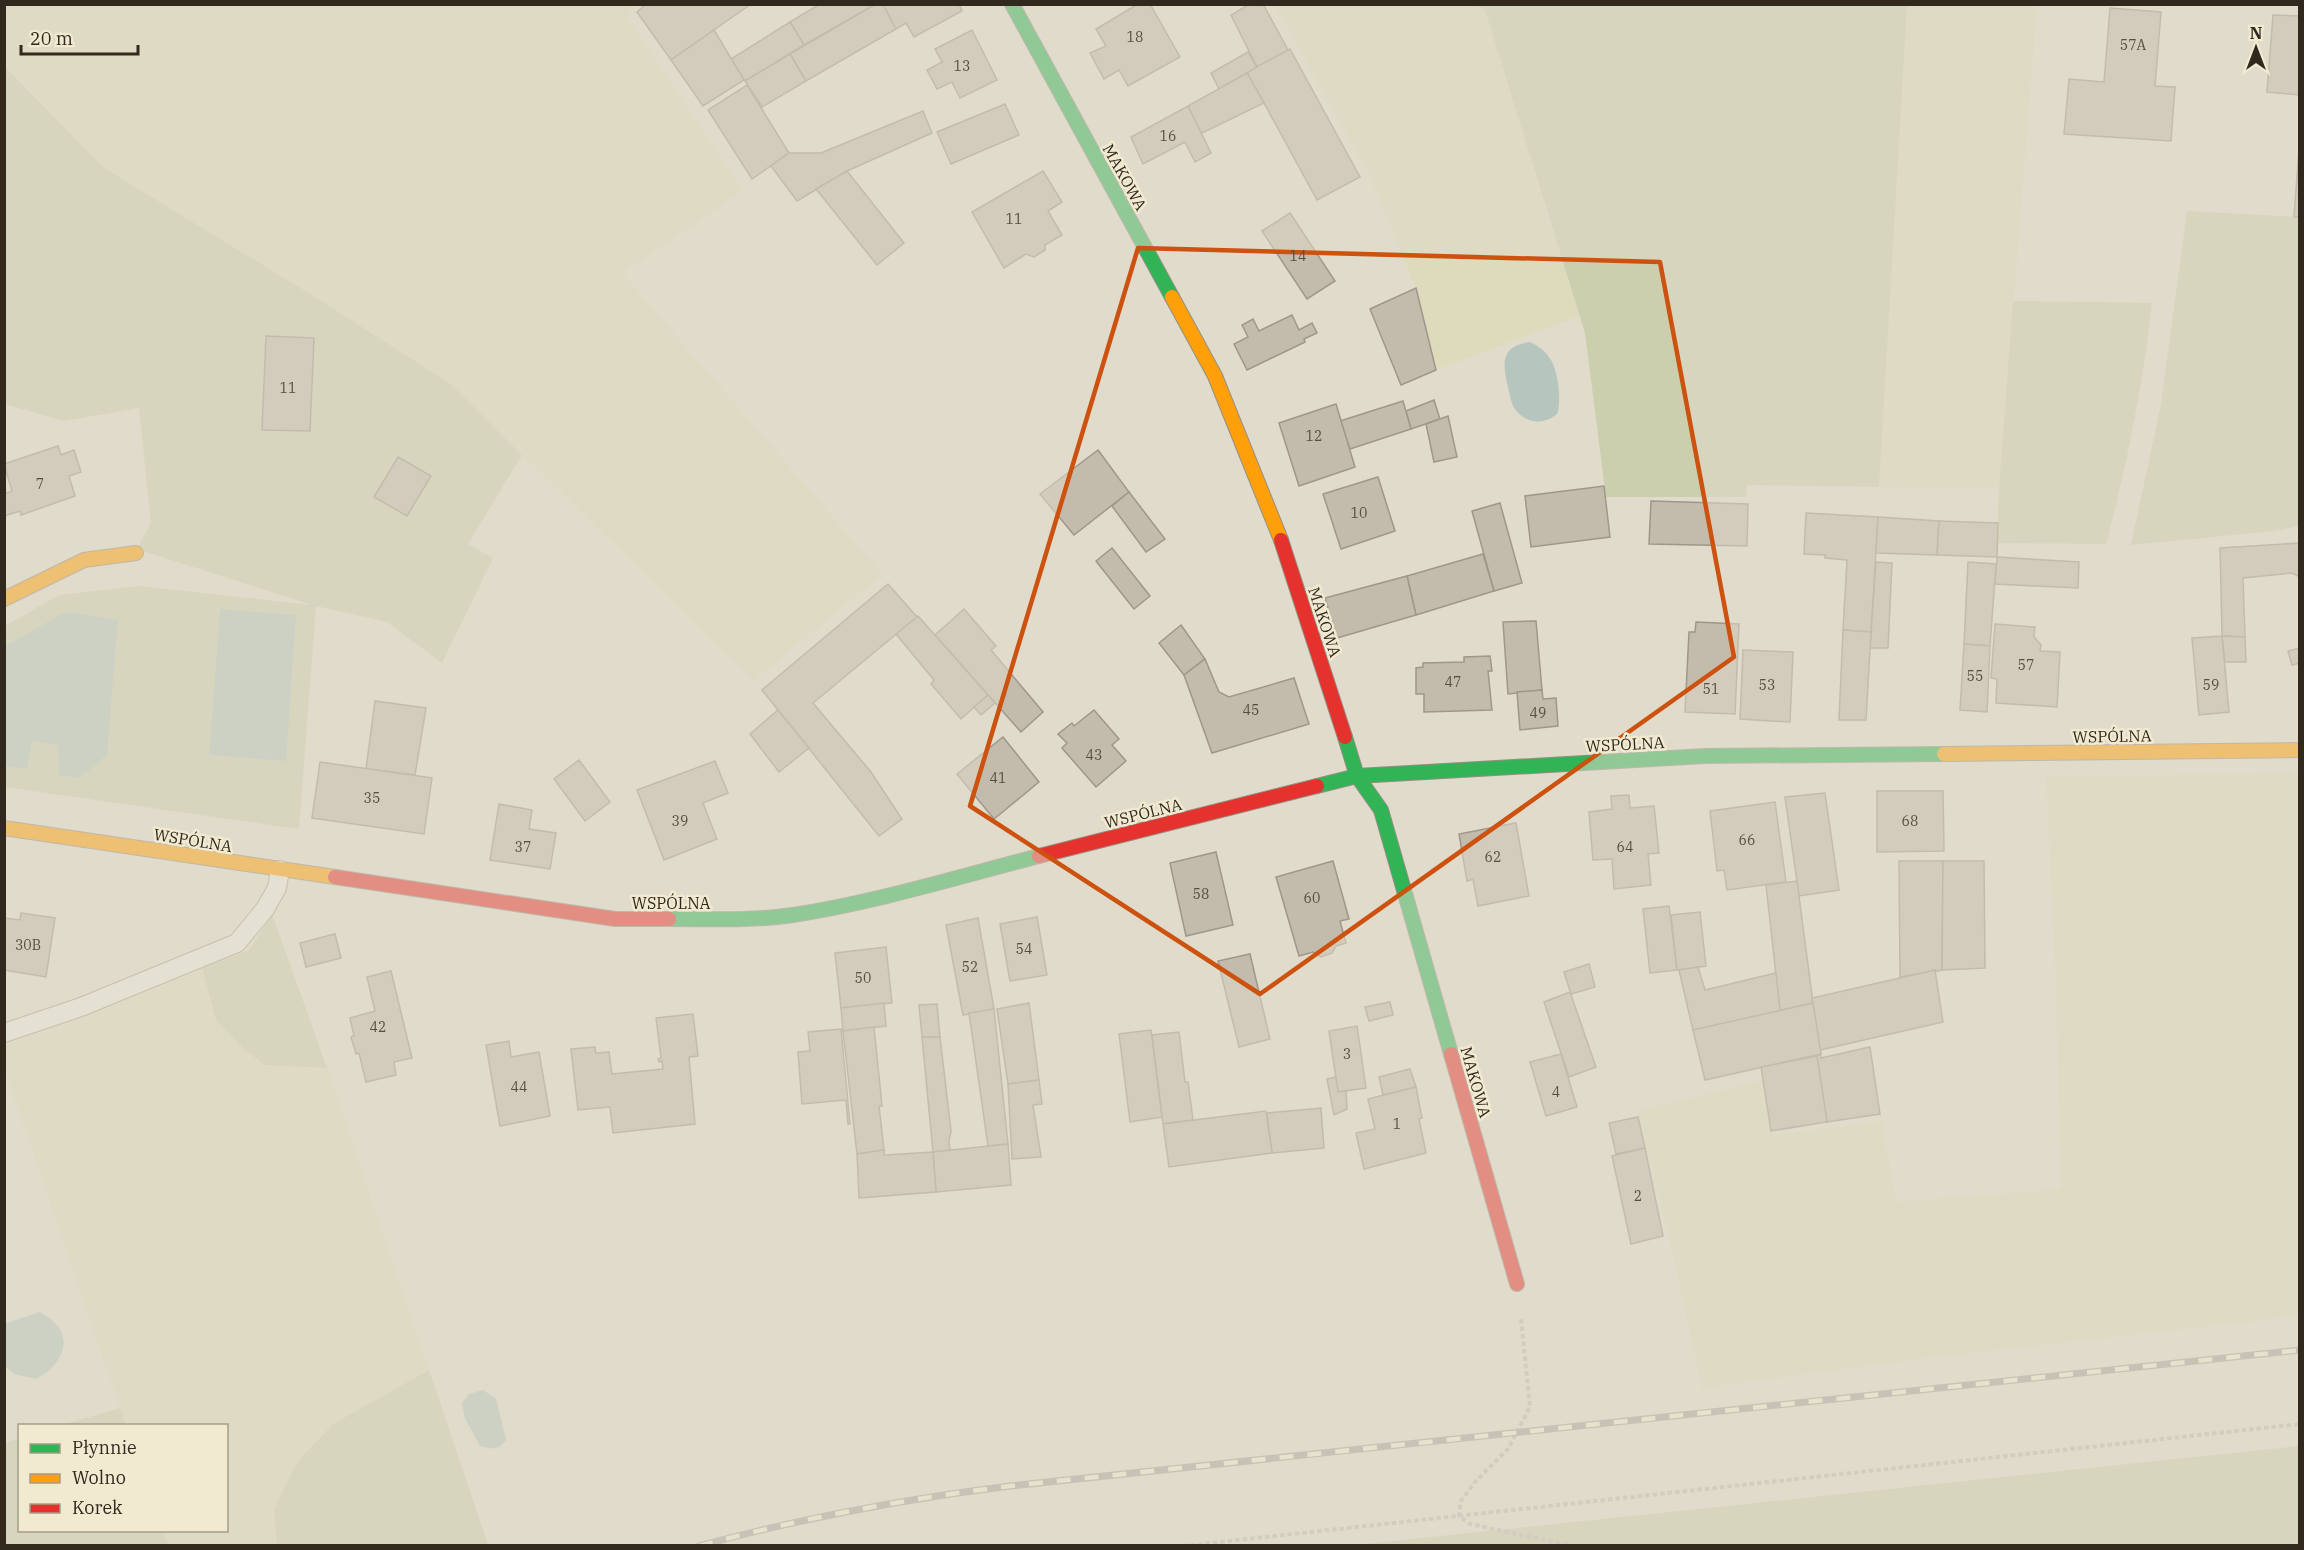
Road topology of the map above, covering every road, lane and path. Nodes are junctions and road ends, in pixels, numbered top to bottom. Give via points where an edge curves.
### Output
1 (1012, 4) edge
2 (136, 553) dead end
3 (4, 599) edge
4 (2300, 750) edge
5 (1357, 776) junction
6 (4, 828) edge
7 (280, 870) junction
8 (4, 1033) edge
9 (1517, 1284) joint
10 (2300, 1424) edge
11 (1458, 1516) junction
12 (1183, 1545) edge
13 (1573, 1545) edge

1 - 5 street, MAKOWA via 1215,376 1284,546
2 - 3 street via 84,560
4 - 5 street, WSPÓLNA via 1705,756
5 - 7 street, WSPÓLNA via 850,904 791,915 615,919
5 - 9 street, MAKOWA via 1381,810
6 - 7 street, WSPÓLNA
7 - 8 lane via 277,888 265,909 237,943 81,1007
9 - 11 path via 1530,1407 1508,1449 1461,1501
10 - 11 path
11 - 12 path
11 - 13 path via 1470,1524

